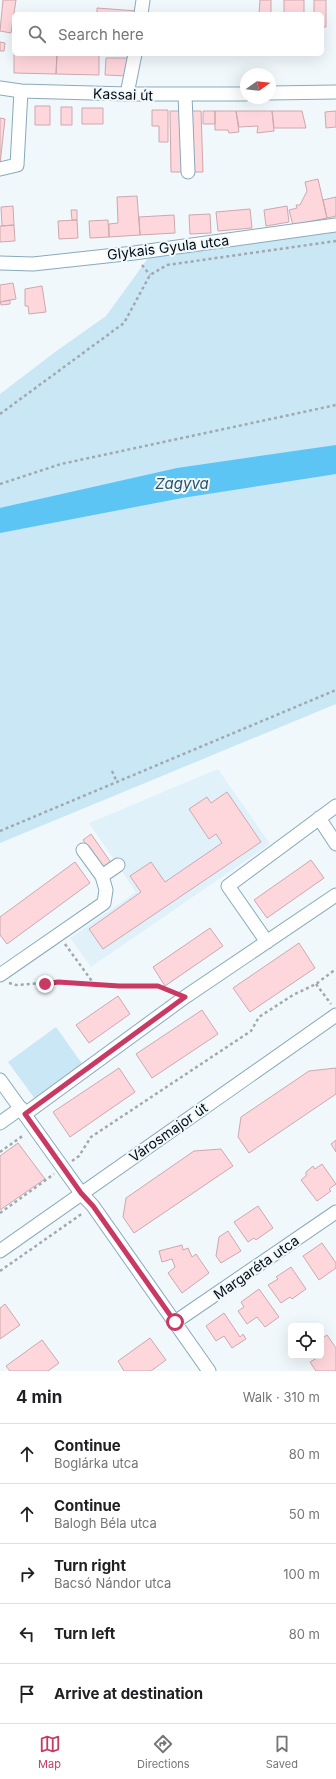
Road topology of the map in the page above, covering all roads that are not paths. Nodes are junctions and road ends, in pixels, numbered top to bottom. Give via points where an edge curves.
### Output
1 (143, 0) edge
2 (141, 12) edge
3 (134, 56) edge
4 (0, 88) edge
5 (21, 90) junction
6 (336, 92) edge
7 (128, 94) junction
8 (240, 94) edge
9 (276, 94) edge
10 (185, 95) junction
11 (0, 169) edge
12 (188, 172) dead end
13 (336, 225) edge
14 (0, 263) edge
15 (336, 806) edge
16 (319, 818) junction
17 (336, 844) edge
18 (83, 850) dead end
19 (118, 865) dead end
20 (102, 876) junction
21 (336, 895) edge
22 (267, 942) junction
23 (2, 979) edge
24 (334, 1010) edge
25 (0, 1080) edge
26 (23, 1111) junction
27 (0, 1123) edge
28 (81, 1193) junction
29 (336, 1212) edge
30 (0, 1250) edge
31 (175, 1322) junction
32 (209, 1371) edge

1 - 2 street
3 - 7 street
4 - 5 street, Kassai út
5 - 7 street, Kassai út
5 - 11 street via 17,165
6 - 9 street
7 - 10 street, Kassai út
8 - 10 street, Kassai út
10 - 12 street
13 - 14 street, Glykais Gyula utca via 134,253 33,264
15 - 16 street
16 - 17 street
16 - 22 street via 228,886
18 - 20 street
19 - 20 street
20 - 23 street via 106,890 104,902 58,934
21 - 22 street
22 - 26 street
24 - 28 street, Városmajor út
25 - 26 street
26 - 27 street
26 - 28 street
28 - 30 street, Városmajor út
28 - 31 street via 93,1206
29 - 31 street, Margaréta utca
31 - 32 street

